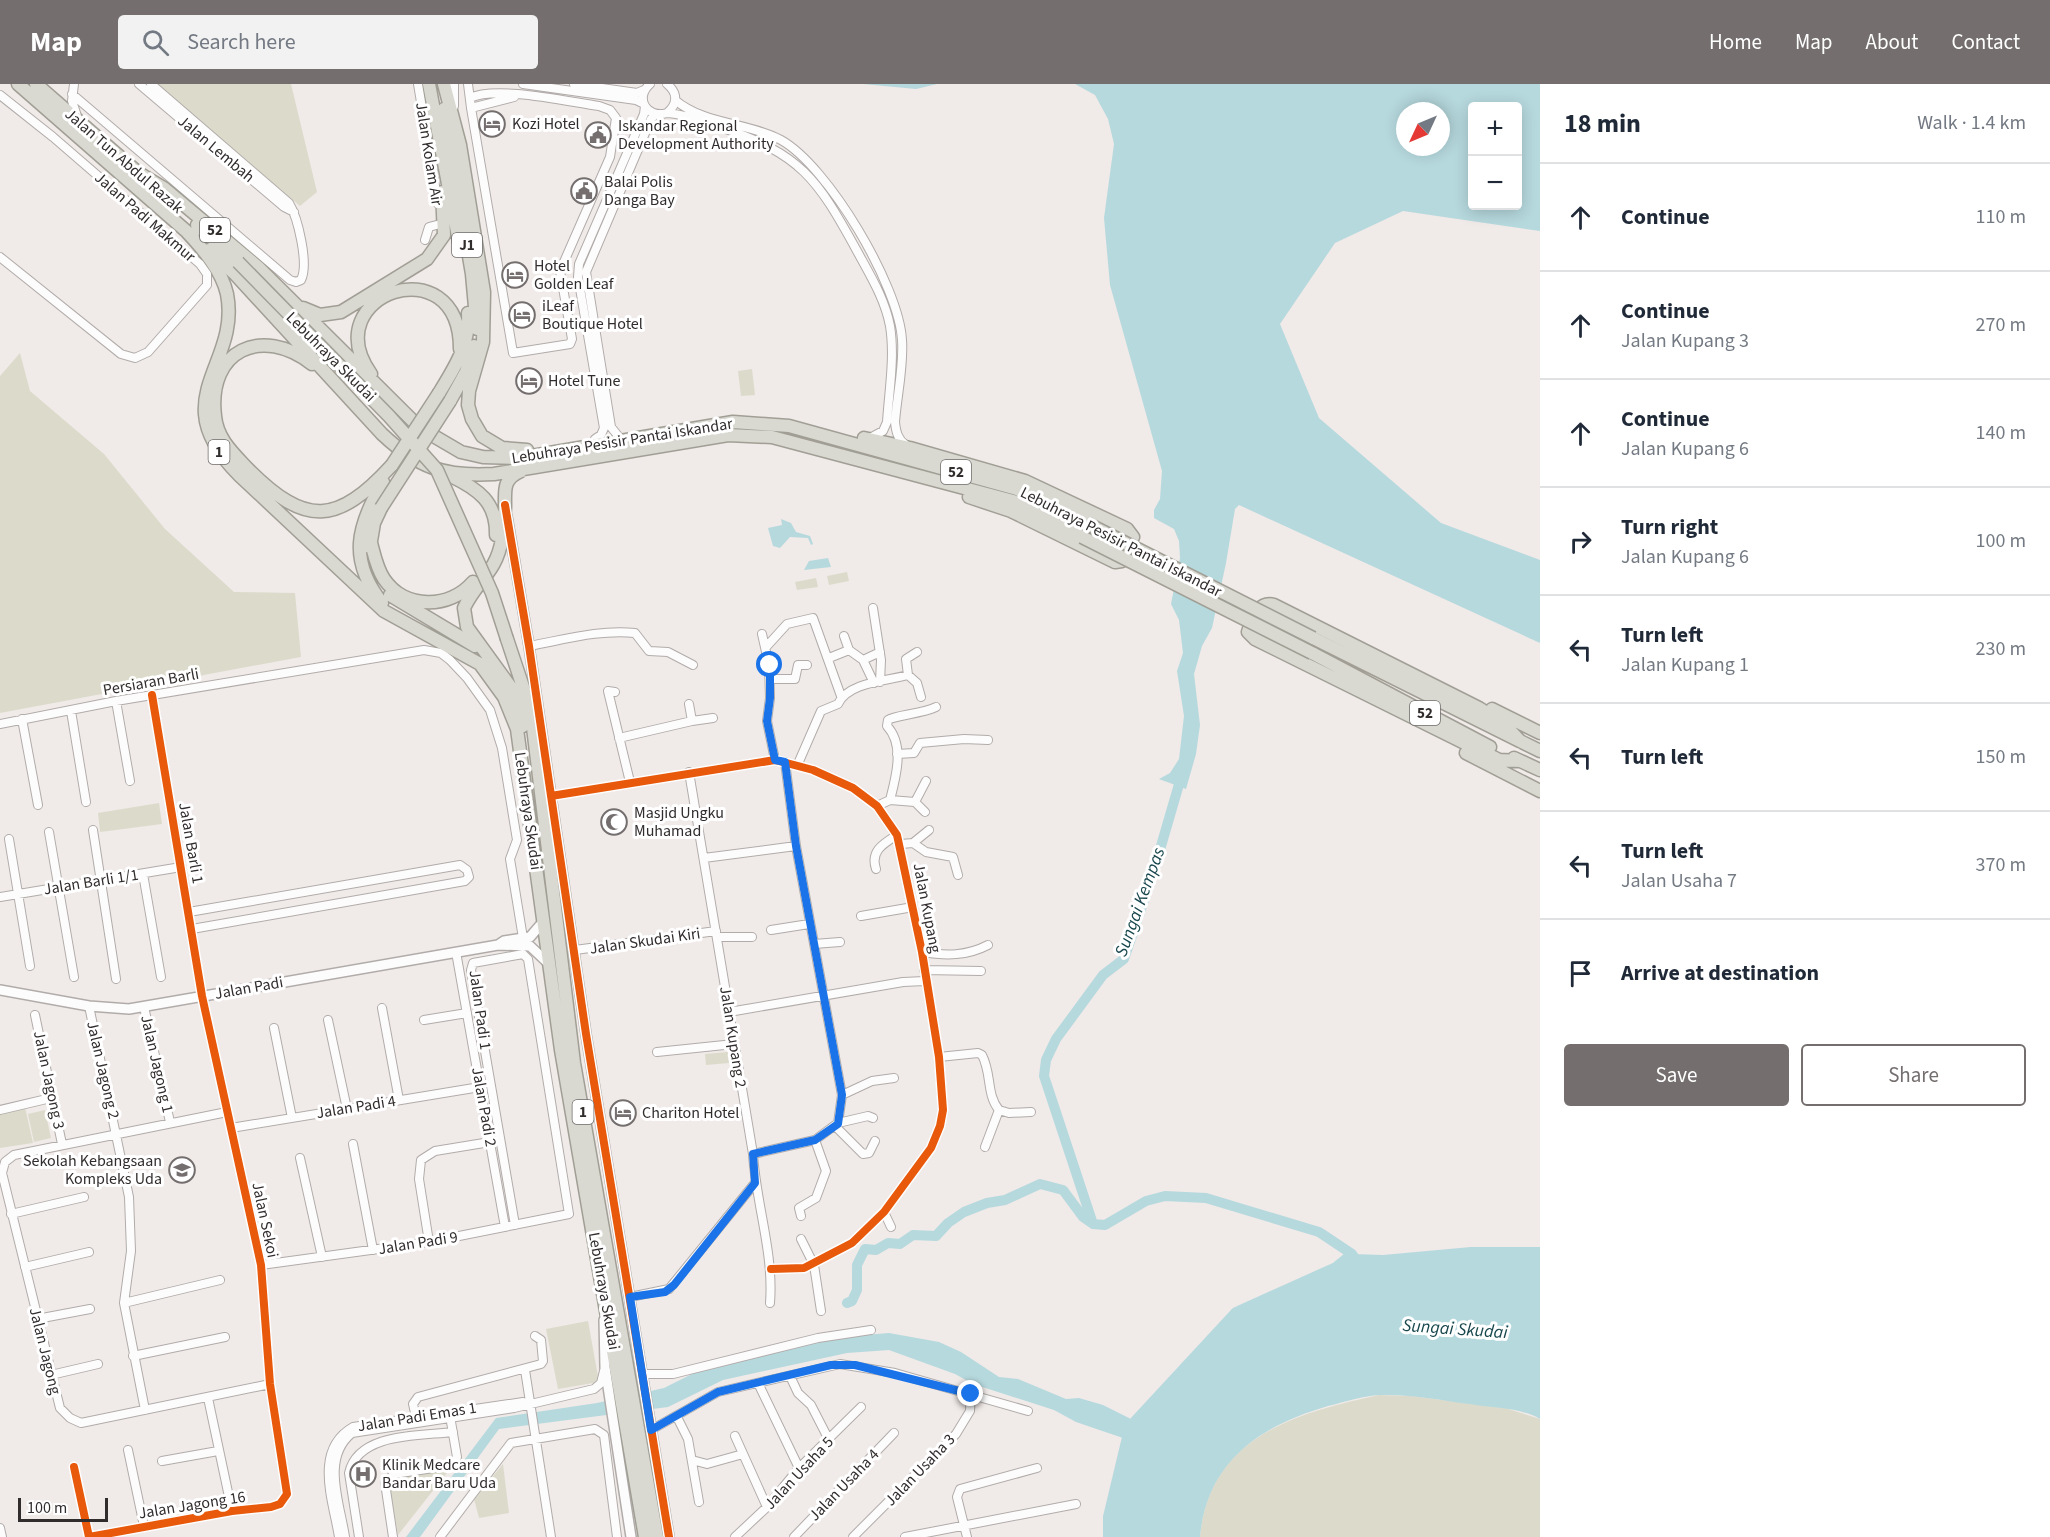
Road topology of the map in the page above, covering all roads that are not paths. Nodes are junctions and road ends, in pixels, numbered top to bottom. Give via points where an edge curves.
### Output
1 (18, 84) edge
2 (36, 84) edge
3 (74, 84) edge
4 (139, 84) edge
5 (151, 84) edge
6 (418, 84) edge
7 (429, 84) edge
8 (442, 84) edge
9 (454, 84) edge
10 (468, 84) edge
11 (525, 84) edge
12 (574, 84) edge
13 (544, 85) edge
14 (671, 86) edge
15 (647, 87) edge
16 (72, 94) junction
17 (0, 95) edge
18 (524, 95) junction
19 (470, 98) junction
20 (675, 100) junction
21 (644, 105) junction
22 (471, 108) junction
23 (177, 112) junction
24 (667, 112) junction
25 (656, 114) junction
26 (455, 122) junction
27 (83, 125) junction
28 (440, 153) junction
29 (137, 172) junction
30 (596, 190) junction
31 (612, 196) junction
32 (442, 223) junction
33 (187, 232) junction
34 (425, 240) dead end
35 (0, 257) edge
36 (238, 262) joint
37 (288, 297) junction
38 (583, 308) junction
39 (567, 311) junction
40 (460, 359) junction
41 (330, 377) junction
42 (386, 394) junction
43 (820, 433) junction
44 (619, 437) junction
45 (633, 438) junction
46 (595, 439) junction
47 (869, 439) junction
48 (910, 448) junction
49 (525, 469) junction
50 (444, 472) junction
51 (911, 473) junction
52 (369, 504) junction
53 (505, 505) junction
54 (370, 539) junction
55 (873, 608) dead end
56 (393, 616) junction
57 (762, 634) dead end
58 (844, 636) dead end
59 (529, 646) junction
60 (767, 646) junction
61 (849, 650) junction
62 (880, 652) junction
63 (917, 652) dead end
64 (491, 657) junction
65 (829, 658) junction
66 (863, 660) junction
67 (1388, 660) junction
68 (693, 665) dead end
69 (807, 665) dead end
70 (908, 675) junction
71 (771, 679) junction
72 (877, 683) junction
73 (615, 692) dead end
74 (152, 695) junction
75 (842, 696) junction
76 (921, 697) dead end
77 (116, 701) junction
78 (689, 704) dead end
79 (936, 707) dead end
80 (71, 711) junction
81 (713, 718) dead end
82 (22, 719) junction
83 (692, 721) junction
84 (1418, 722) junction
85 (0, 724) edge
86 (1540, 733) edge
87 (619, 738) junction
88 (988, 740) dead end
89 (1520, 741) junction
90 (1540, 752) edge
91 (897, 754) junction
92 (775, 760) junction
93 (1520, 761) junction
94 (785, 762) junction
95 (797, 766) junction
96 (1540, 770) edge
97 (689, 772) junction
98 (130, 781) dead end
99 (926, 781) dead end
100 (630, 782) junction
101 (1540, 791) edge
102 (551, 796) junction
103 (890, 800) junction
104 (86, 802) dead end
105 (915, 802) junction
106 (38, 805) dead end
107 (877, 806) junction
108 (926, 812) dead end
109 (93, 830) dead end
110 (929, 830) dead end
111 (49, 832) dead end
112 (897, 835) junction
113 (545, 838) junction
114 (9, 839) dead end
115 (912, 843) junction
116 (901, 844) junction
117 (796, 846) junction
118 (704, 858) junction
119 (181, 867) junction
120 (876, 869) dead end
121 (143, 874) junction
122 (958, 875) dead end
123 (101, 880) junction
124 (59, 887) junction
125 (18, 894) junction
126 (0, 897) edge
127 (913, 907) junction
128 (205, 909) junction
129 (189, 912) junction
130 (861, 916) dead end
131 (543, 922) junction
132 (809, 924) junction
133 (208, 926) junction
134 (192, 929) junction
135 (771, 930) dead end
136 (716, 934) junction
137 (752, 937) dead end
138 (523, 938) junction
139 (840, 942) dead end
140 (814, 944) junction
141 (498, 945) junction
142 (988, 945) dead end
143 (575, 951) junction
144 (456, 952) junction
145 (922, 952) junction
146 (548, 963) junction
147 (30, 966) dead end
148 (924, 970) junction
149 (981, 972) dead end
150 (74, 977) dead end
151 (161, 977) dead end
152 (116, 979) dead end
153 (925, 981) junction
154 (0, 990) edge
155 (825, 995) junction
156 (202, 996) junction
157 (89, 1006) junction
158 (144, 1007) junction
159 (382, 1008) dead end
160 (729, 1012) junction
161 (467, 1013) junction
162 (35, 1015) dead end
163 (328, 1020) dead end
164 (424, 1020) dead end
165 (273, 1028) dead end
166 (734, 1044) junction
167 (657, 1052) dead end
168 (939, 1057) junction
169 (894, 1078) dead end
170 (480, 1087) junction
171 (842, 1095) junction
172 (51, 1098) junction
173 (399, 1100) junction
174 (347, 1109) junction
175 (0, 1110) edge
176 (999, 1110) junction
177 (228, 1112) junction
178 (1031, 1112) dead end
179 (292, 1118) junction
180 (873, 1118) dead end
181 (170, 1122) junction
182 (837, 1125) junction
183 (231, 1128) junction
184 (117, 1133) junction
185 (815, 1140) junction
186 (875, 1141) dead end
187 (490, 1142) junction
188 (62, 1144) junction
189 (353, 1144) dead end
190 (985, 1147) dead end
191 (753, 1154) junction
192 (300, 1158) dead end
193 (755, 1183) junction
194 (84, 1197) dead end
195 (570, 1211) joint
196 (884, 1212) junction
197 (11, 1214) junction
198 (801, 1216) dead end
199 (515, 1225) junction
200 (505, 1227) junction
201 (891, 1227) dead end
202 (801, 1239) dead end
203 (429, 1242) junction
204 (373, 1250) junction
205 (89, 1252) dead end
206 (321, 1257) junction
207 (261, 1264) junction
208 (814, 1265) junction
209 (25, 1267) junction
210 (771, 1269) junction
211 (220, 1280) dead end
212 (630, 1297) junction
213 (124, 1303) junction
214 (770, 1303) dead end
215 (607, 1308) junction
216 (90, 1309) dead end
217 (821, 1311) dead end
218 (37, 1319) junction
219 (871, 1330) dead end
220 (535, 1336) dead end
221 (225, 1337) dead end
222 (133, 1356) junction
223 (98, 1364) dead end
224 (605, 1367) junction
225 (525, 1370) junction
226 (51, 1375) junction
227 (643, 1375) junction
228 (790, 1376) junction
229 (758, 1383) junction
230 (270, 1384) junction
231 (620, 1388) junction
232 (971, 1394) junction
233 (208, 1398) junction
234 (531, 1405) junction
235 (861, 1407) dead end
236 (145, 1410) junction
237 (1028, 1411) dead end
238 (450, 1415) junction
239 (677, 1417) junction
240 (417, 1421) junction
241 (637, 1431) junction
242 (453, 1432) junction
243 (894, 1433) dead end
244 (535, 1434) junction
245 (735, 1436) dead end
246 (830, 1440) junction
247 (128, 1450) dead end
248 (218, 1451) junction
249 (743, 1454) junction
250 (692, 1460) junction
251 (162, 1461) dead end
252 (74, 1467) dead end
253 (799, 1468) junction
254 (1037, 1468) dead end
255 (286, 1488) joint
256 (699, 1502) dead end
257 (1076, 1504) dead end
258 (767, 1507) junction
259 (232, 1511) junction
260 (627, 1514) junction
261 (614, 1516) junction
262 (964, 1525) junction
263 (144, 1526) junction
264 (0, 1528) edge
265 (2, 1537) edge
266 (89, 1537) edge
267 (339, 1537) edge
268 (345, 1537) edge
269 (359, 1537) edge
270 (393, 1537) edge
271 (440, 1537) edge
272 (551, 1537) edge
273 (617, 1537) edge
274 (631, 1537) edge
275 (645, 1537) edge
276 (657, 1537) edge
277 (669, 1537) edge
278 (735, 1537) edge
279 (794, 1537) edge
280 (853, 1537) edge
281 (905, 1537) edge
282 (967, 1537) edge

1 - 33 highway, Jalan Tun Abdul Razak / 1
2 - 27 highway, Jalan Tun Abdul Razak / 1
3 - 16 street
4 - 23 street, Jalan Lembah
5 - 23 street, Jalan Lembah
6 - 32 street, Jalan Kolam Air
7 - 28 highway, J1
8 - 26 highway
8 - 52 highway, J1, bridge via 470,257 476,339 471,359 450,401
9 - 26 street
10 - 19 street
11 - 13 street
11 - 18 street
12 - 15 street via 638,93
13 - 21 street via 636,100
14 - 20 street
15 - 21 street
16 - 23 street, Jalan Lembah via 290,280 303,278 295,213
16 - 27 street via 72,106
17 - 35 street, Jalan Padi Makmur via 192,257 208,279 207,285 148,352 135,358 121,354
18 - 19 street via 484,93
18 - 22 street
18 - 30 street via 599,106 614,113 610,157
19 - 22 street
20 - 24 street
20 - 48 street via 694,113 782,140 829,184 872,256 899,321 902,354 895,422 901,442
21 - 25 street
21 - 31 street
22 - 39 street via 513,353 570,344
24 - 25 street
24 - 47 street via 738,133 776,150 810,176 834,208 880,294 892,338 887,422 884,430
25 - 31 street
26 - 46 highway via 485,306 481,354 468,398 472,419 489,440 513,450
27 - 29 highway, Jalan Tun Abdul Razak / 1
28 - 32 highway
28 - 40 highway, J1 via 468,306 468,330
29 - 36 highway, Jalan Tun Abdul Razak / 1
29 - 37 highway, Lebuhraya Pesisir Pantai Iskandar / 52 via 214,229
30 - 31 street
30 - 39 street via 561,268
31 - 38 street via 579,264
31 - 44 street via 586,278 611,428
32 - 34 street via 429,227
32 - 37 highway via 441,242 427,259 341,312 314,313
33 - 41 highway, Lebuhraya Pesisir Pantai Iskandar / 52 via 234,273
33 - 56 highway, Lebuhraya Skudai / 1 via 220,276 228,302 225,334 206,392 206,416 215,446 239,475
36 - 113 highway, Lebuhraya Skudai / 1, bridge via 389,416 437,471 492,593 531,711
37 - 42 highway, Lebuhraya Pesisir Pantai Iskandar / 52
38 - 39 street
38 - 46 street via 604,428
40 - 42 highway via 458,326 443,302 418,289 394,291 368,309 358,333 362,357
40 - 52 highway, J1, bridge
41 - 50 highway, Lebuhraya Pesisir Pantai Iskandar / 52 via 397,448 415,461
41 - 52 highway via 290,350 270,344 239,351 227,361 214,396 222,441 287,503 309,511
42 - 45 highway, Lebuhraya Pesisir Pantai Iskandar / 52 via 439,441 483,457 520,458
43 - 45 highway, Lebuhraya Pesisir Pantai Iskandar / 52 via 789,426 733,422
43 - 47 highway
43 - 89 highway, Lebuhraya Pesisir Pantai Iskandar / 52, bridge via 1017,489
44 - 45 highway
44 - 46 highway
47 - 48 highway
48 - 51 highway via 1025,481 1127,529 1133,537 1131,544 1122,561 1115,562 1011,511 921,482
49 - 50 highway, Lebuhraya Pesisir Pantai Iskandar / 52 via 486,474
49 - 51 highway, Lebuhraya Pesisir Pantai Iskandar / 52 via 750,434
49 - 53 highway via 507,480
50 - 54 highway via 484,495 496,526 489,559 465,591 441,602 426,603 404,596 390,587 381,573
51 - 93 highway, Lebuhraya Pesisir Pantai Iskandar / 52, bridge via 1013,501
52 - 54 highway, J1
52 - 56 highway via 359,557 370,584
53 - 59 street
53 - 64 highway via 498,556 464,608 467,627
54 - 64 highway via 371,563 391,596
55 - 62 street
56 - 131 highway, Lebuhraya Skudai / 1 via 480,664 510,708 517,729
57 - 60 street
58 - 61 street
59 - 68 street via 621,631 635,633 649,651 668,652
59 - 102 street
60 - 65 street via 787,624 810,617 815,620
60 - 71 street
61 - 65 street
61 - 66 street
62 - 66 street
62 - 72 street
63 - 70 street via 906,659
64 - 113 highway via 520,709 539,824
65 - 75 street
66 - 72 street
67 - 84 highway via 1266,603 1261,605 1248,632
67 - 86 highway
67 - 89 highway via 1479,708 1504,724
69 - 71 street via 798,665 795,679
70 - 72 street
70 - 76 street via 917,683
71 - 92 street via 767,721
72 - 75 street
73 - 87 street via 608,691
74 - 77 street, Persiaran Barli
74 - 119 street, Jalan Barli 1
74 - 138 street, Persiaran Barli via 434,650 450,660 484,699 496,723 517,840 510,859
75 - 95 street via 838,704 821,711
77 - 80 street, Persiaran Barli
77 - 98 street
78 - 83 street
79 - 91 street via 888,720
80 - 82 street, Persiaran Barli
80 - 104 street
81 - 83 street
82 - 85 street, Persiaran Barli
82 - 106 street
83 - 87 street
84 - 93 highway via 1499,760
84 - 101 highway via 1434,737
87 - 100 street
88 - 91 street via 920,743 914,753
89 - 90 highway, Lebuhraya Pesisir Pantai Iskandar / 52
91 - 103 street
92 - 94 street, Jalan Kupang
92 - 97 street, Jalan Kupang
93 - 96 highway, Lebuhraya Pesisir Pantai Iskandar / 52
94 - 95 street, Jalan Kupang
94 - 117 street
95 - 107 street, Jalan Kupang via 834,778
97 - 100 street, Jalan Kupang
97 - 118 street, Jalan Kupang 2
99 - 105 street
100 - 102 street, Jalan Kupang
102 - 143 street
103 - 105 street
103 - 107 street
105 - 108 street
107 - 112 street, Jalan Kupang
109 - 123 street
110 - 115 street
111 - 124 street
112 - 116 street, Jalan Kupang
112 - 120 street via 878,848
113 - 231 highway, Lebuhraya Skudai / 1
114 - 125 street
115 - 116 street
115 - 122 street via 926,852 952,857
116 - 127 street, Jalan Kupang
117 - 118 street
117 - 132 street
118 - 136 street, Jalan Kupang 2
119 - 121 street, Jalan Barli 1/1
119 - 129 street, Jalan Barli 1
121 - 123 street, Jalan Barli 1/1
121 - 151 street
123 - 124 street, Jalan Barli 1/1
123 - 152 street
124 - 125 street, Jalan Barli 1/1
124 - 150 street
125 - 126 street, Jalan Barli 1/1
125 - 147 street
127 - 130 street
127 - 145 street, Jalan Kupang
128 - 129 street
128 - 133 street
128 - 133 street via 460,865 467,870 465,881
129 - 134 street, Jalan Barli 1
131 - 138 street, Jalan Padi via 534,935
131 - 146 highway, Lebuhraya Skudai / 1
132 - 135 street
132 - 140 street
133 - 134 street
134 - 156 street, Jalan Barli 1
136 - 137 street, Jalan Skudai Kiri
136 - 143 street, Jalan Skudai Kiri
136 - 160 street, Jalan Kupang 2
138 - 141 street, Jalan Padi via 504,940
139 - 140 street
140 - 155 street
141 - 144 street, Jalan Padi
141 - 146 street, Jalan Padi via 530,946
142 - 145 street via 945,956
143 - 212 street
144 - 156 street, Jalan Padi
144 - 161 street, Jalan Padi 2
145 - 148 street, Jalan Kupang
146 - 215 highway, Lebuhraya Skudai / 1
148 - 149 street
148 - 153 street, Jalan Kupang
153 - 155 street
153 - 168 street, Jalan Kupang
154 - 157 street, Jalan Padi
155 - 160 street
155 - 171 street
156 - 158 street, Jalan Padi
156 - 177 street, Jalan Sekoi
157 - 158 street, Jalan Padi
157 - 184 street, Jalan Jagong 2
158 - 181 street, Jalan Jagong 1
159 - 173 street
160 - 166 street, Jalan Kupang 2
161 - 164 street
161 - 170 street, Jalan Padi 2
162 - 172 street, Jalan Jagong 3
163 - 174 street
165 - 179 street
166 - 167 street
166 - 191 street, Jalan Kupang 2
168 - 176 street via 982,1055 989,1091
168 - 196 street, Jalan Kupang via 943,1110 937,1137
169 - 171 street via 872,1081
170 - 173 street, Jalan Padi 4
170 - 187 street, Jalan Padi 2
171 - 182 street
172 - 175 street
172 - 188 street, Jalan Jagong 3
173 - 174 street, Jalan Padi 4
174 - 179 street, Jalan Padi 4
176 - 178 street
176 - 190 street
177 - 181 street
177 - 183 street, Jalan Sekoi
179 - 183 street, Jalan Padi 4
180 - 182 street
181 - 184 street
182 - 185 street
182 - 186 street via 863,1154 869,1153
183 - 207 street, Jalan Sekoi
184 - 188 street
184 - 213 street, Jalan Jagong 2 via 131,1219
185 - 191 street
185 - 198 street via 826,1171 816,1198 799,1208
187 - 200 street, Jalan Padi 2
187 - 203 street via 435,1151 421,1160 419,1179
188 - 197 street, Jalan Jagong via 14,1155 5,1162 2,1173
189 - 204 street
191 - 193 street, Jalan Kupang 2
192 - 206 street
193 - 210 street, Jalan Kupang 2
193 - 212 street via 669,1289
194 - 197 street
195 - 199 street, Jalan Padi 9 via 566,1216
195 - 199 street, Jalan Padi 1 via 528,958 523,954 473,963 471,970
196 - 201 street
196 - 208 street, Jalan Kupang via 852,1243
197 - 209 street, Jalan Jagong
199 - 200 street, Jalan Padi 9
200 - 203 street, Jalan Padi 9
202 - 208 street
203 - 204 street, Jalan Padi 9
204 - 206 street, Jalan Padi 9
205 - 209 street
206 - 207 street, Jalan Padi 9
207 - 230 street, Jalan Sekoi
208 - 210 street, Jalan Kupang
208 - 217 street
209 - 218 street, Jalan Jagong
210 - 214 street, Jalan Kupang 2
211 - 213 street
212 - 227 street
213 - 222 street, Jalan Jagong 2
215 - 224 street via 603,1324
215 - 231 highway, Lebuhraya Skudai / 1
216 - 218 street
218 - 226 street, Jalan Jagong
219 - 227 street via 818,1338 673,1374
220 - 225 street via 541,1340 543,1361
221 - 222 street
222 - 236 street, Jalan Jagong 2
223 - 226 street
224 - 231 street
224 - 234 street, Jalan Padi Emas 1 via 597,1387
225 - 234 street
225 - 240 street via 414,1400
226 - 236 street, Jalan Jagong via 60,1408 75,1421
227 - 241 street
228 - 229 street
228 - 232 street via 831,1365 855,1365
228 - 246 street
229 - 239 street via 718,1392
229 - 253 street
230 - 233 street, Jalan Jagong
230 - 255 street, Jalan Sekoi
231 - 241 highway, Lebuhraya Skudai / 1
231 - 241 street
232 - 237 street
232 - 280 street, Jalan Usaha 3 via 970,1411 956,1434
233 - 236 street, Jalan Jagong
233 - 248 street
234 - 238 street, Jalan Padi Emas 1
234 - 244 street
235 - 246 street, Jalan Usaha 5
238 - 240 street, Jalan Padi Emas 1
238 - 242 street
239 - 241 street
239 - 250 street via 688,1439
240 - 267 street, Jalan Padi Emas 1 via 352,1427 336,1441 328,1465
240 - 268 street, Jalan Padi Emas 1 via 352,1433 337,1452 333,1465
241 - 260 street
241 - 275 highway, Lebuhraya Skudai / 1
241 - 276 highway, Lebuhraya Skudai / 1
241 - 277 street
242 - 269 street via 379,1442 364,1450 349,1473
242 - 270 street via 457,1457 453,1465 394,1474 385,1483
243 - 279 street, Jalan Usaha 4
244 - 261 street via 600,1430 604,1435
244 - 271 street via 507,1446
244 - 272 street
245 - 249 street
246 - 253 street, Jalan Usaha 5
247 - 263 street
248 - 251 street
248 - 259 street
249 - 250 street via 707,1464
249 - 258 street
250 - 256 street
252 - 266 street
253 - 258 street, Jalan Usaha 5
254 - 262 street via 960,1490 957,1497
255 - 259 street, Jalan Jagong 16 via 286,1498 276,1506
257 - 262 street
258 - 278 street, Jalan Usaha 5
259 - 263 street, Jalan Jagong 16
260 - 261 street
260 - 274 street
261 - 273 street
262 - 281 street
262 - 282 street
263 - 266 street, Jalan Jagong 16
264 - 265 street

